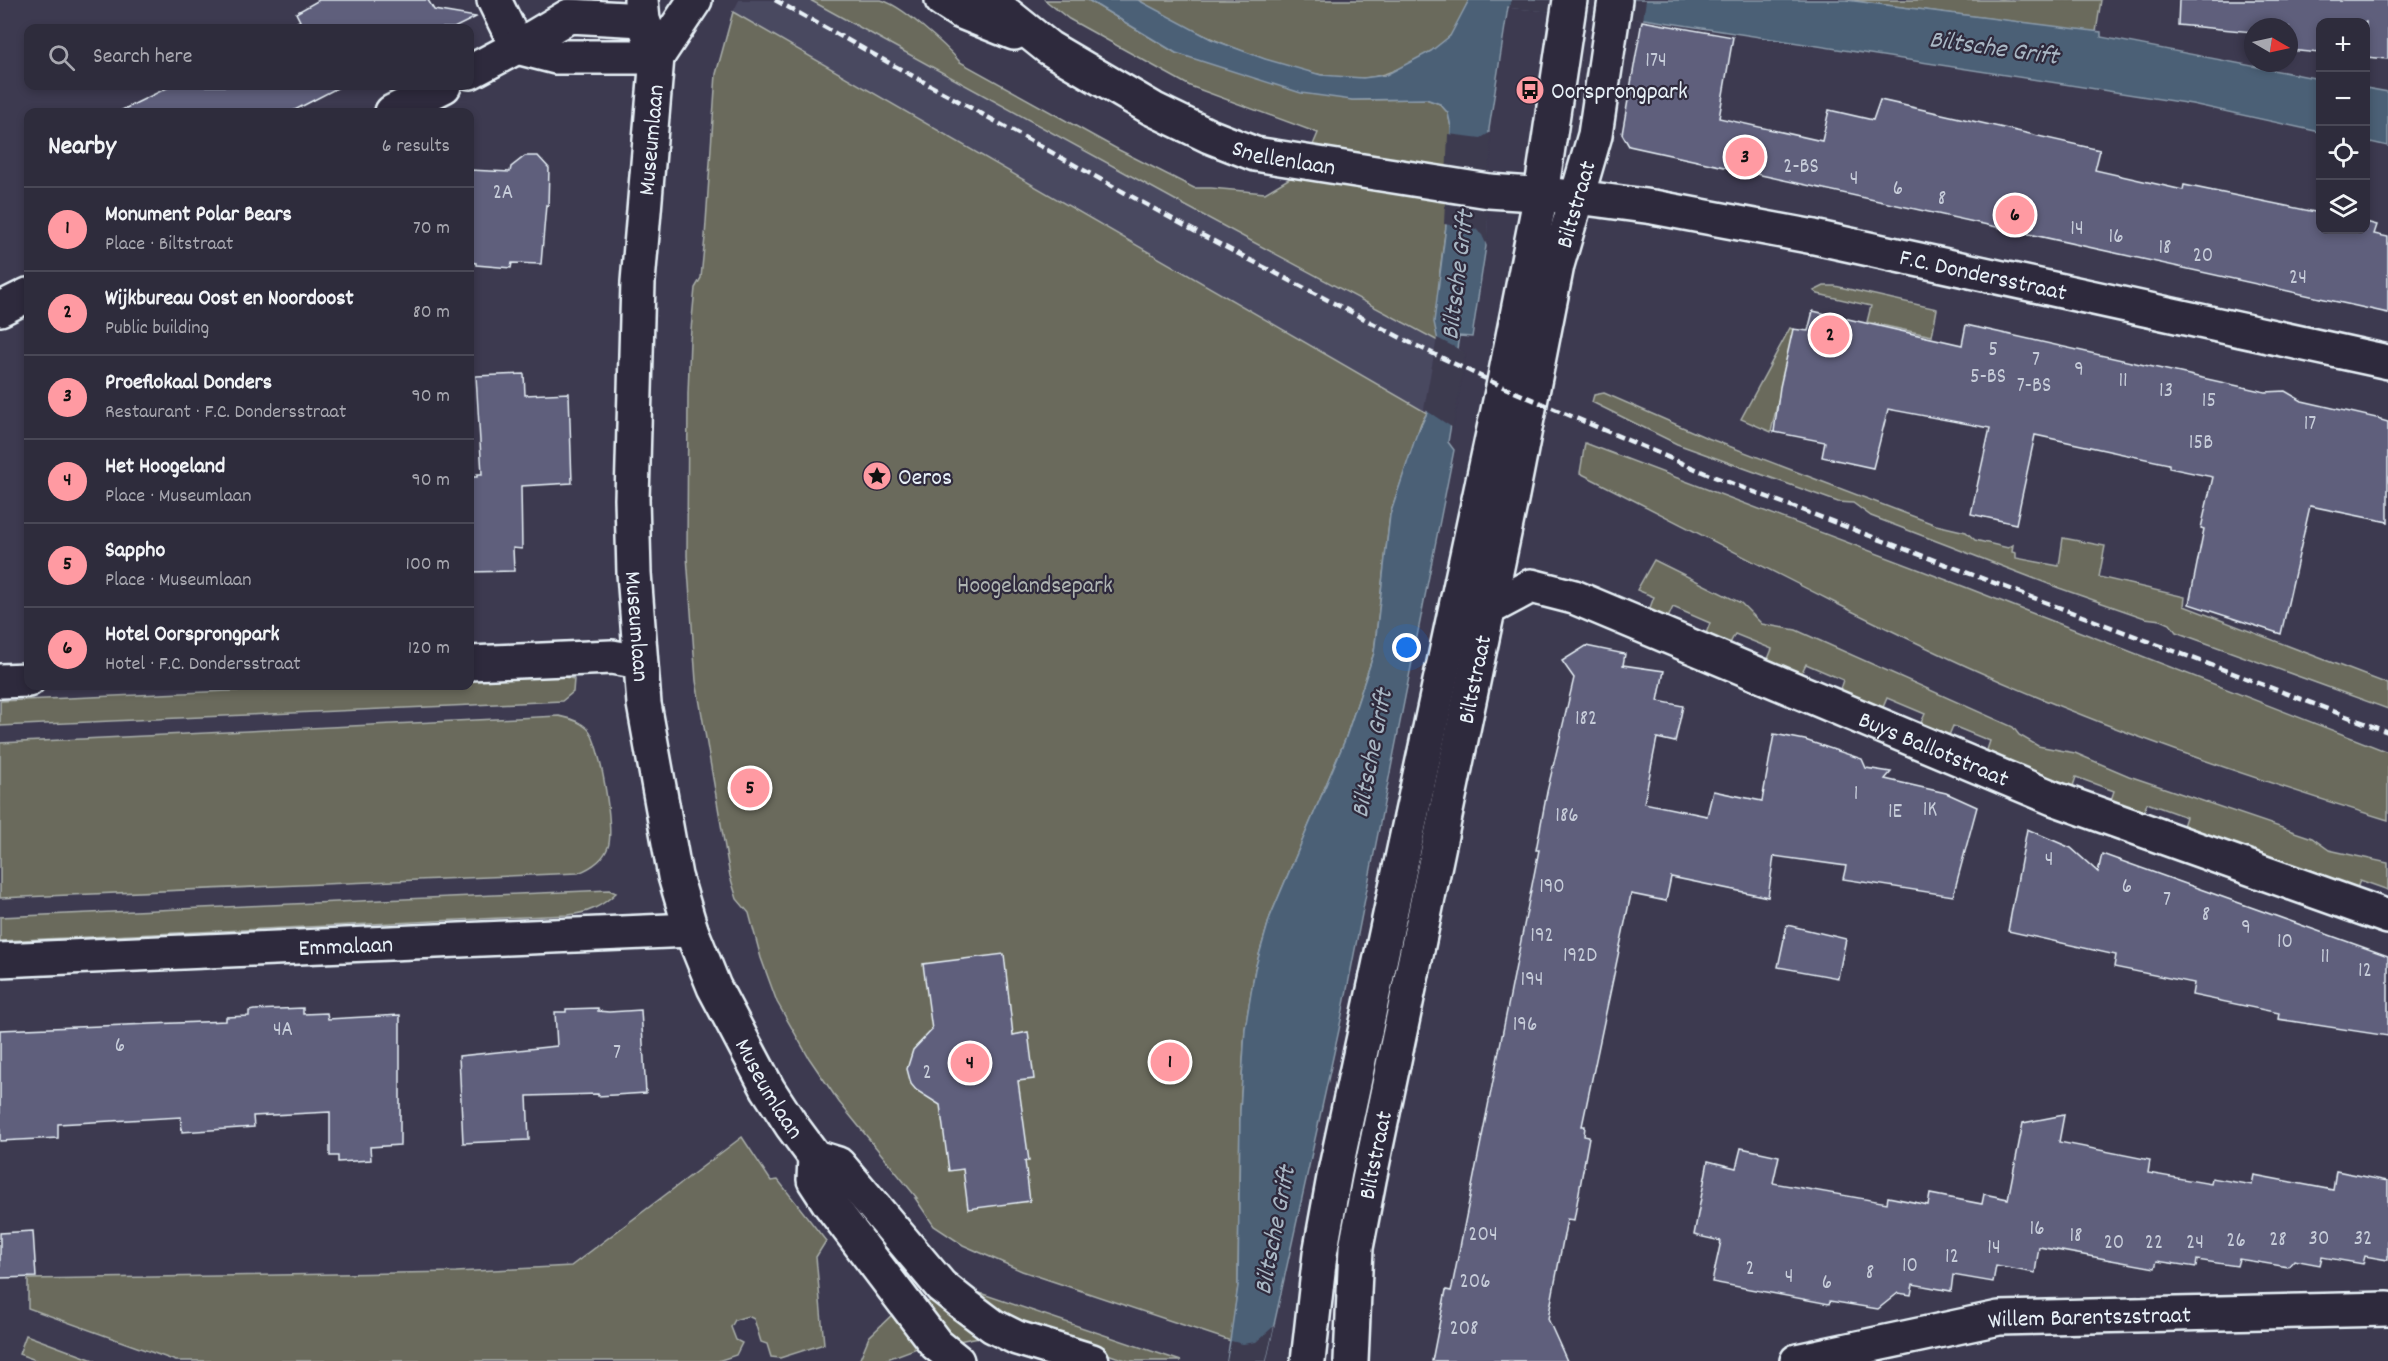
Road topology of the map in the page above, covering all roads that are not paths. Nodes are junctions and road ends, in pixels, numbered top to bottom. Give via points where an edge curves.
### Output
1 (494, 0) edge
2 (695, 0) edge
3 (942, 0) edge
4 (989, 0) edge
5 (1569, 7) edge
6 (1614, 9) edge
7 (642, 10) edge
8 (517, 47) junction
9 (1049, 48) junction
10 (657, 57) junction
11 (474, 70) edge
12 (436, 90) edge
13 (400, 108) edge
14 (1541, 194) junction
15 (1577, 197) junction
16 (24, 297) edge
17 (0, 309) edge
18 (2388, 362) edge
19 (1486, 610) junction
20 (640, 662) junction
21 (474, 663) edge
22 (24, 680) edge
23 (0, 681) edge
24 (2388, 917) edge
25 (691, 930) junction
26 (0, 960) edge
27 (815, 1157) junction
28 (2388, 1309) edge
29 (1017, 1338) junction
30 (1310, 1345) edge
31 (944, 1359) edge
32 (1092, 1361) edge
33 (1285, 1361) edge
34 (1351, 1361) edge
35 (1797, 1361) edge

1 - 8 street
2 - 10 street, Museumlaan
3 - 9 street, Snellenlaan via 959,11
4 - 9 street, Snellenlaan
5 - 14 street, Biltstraat
6 - 15 street, Biltstraat via 1595,135
7 - 8 street via 569,16
7 - 10 street, Museumlaan
8 - 10 street via 556,57
8 - 11 street
9 - 14 street, Snellenlaan via 1153,109 1255,154 1489,191
10 - 20 street, Museumlaan via 638,282 632,499
12 - 13 street
14 - 15 street, F.C. Dondersstraat
14 - 30 street, Biltstraat via 1335,1172 1320,1254
15 - 18 street, F.C. Dondersstraat via 1814,237
15 - 19 street, Biltstraat via 1557,265
16 - 17 street
19 - 24 street, Buys Ballotstraat via 1531,586 1574,597 2054,798
19 - 34 street, Biltstraat via 1356,1248
20 - 21 street via 612,657
20 - 25 street, Museumlaan via 675,876
22 - 23 street
25 - 26 street, Emmalaan
25 - 27 street, Museumlaan via 714,987 751,1059
27 - 29 street, Museumlaan via 838,1164 941,1286 993,1326
27 - 31 street, Museumlaan via 814,1180
28 - 35 street, Willem Barentszstraat via 1999,1318
29 - 31 street
29 - 32 street, Museumlaan
30 - 33 street, Biltstraat

